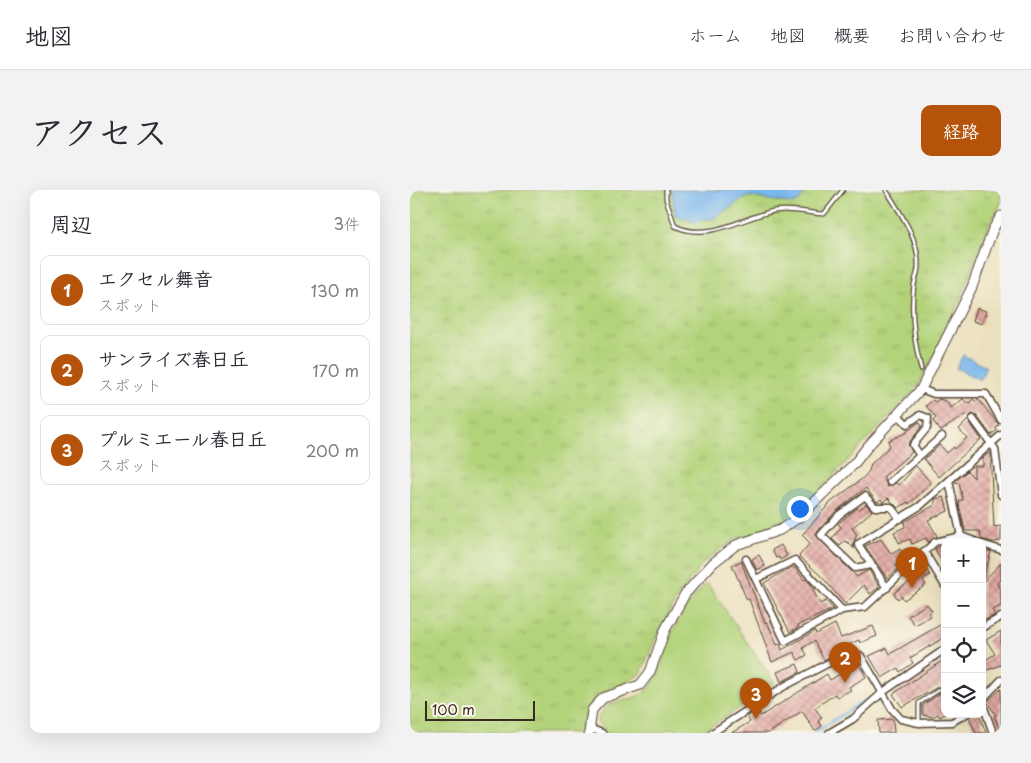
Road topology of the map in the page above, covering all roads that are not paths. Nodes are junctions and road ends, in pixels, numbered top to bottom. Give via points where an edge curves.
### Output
1 (666, 190) edge
2 (843, 190) edge
3 (886, 190) edge
4 (1001, 216) edge
5 (921, 369) dead end
6 (920, 390) junction
7 (898, 415) junction
8 (973, 418) dead end
9 (1001, 420) edge
10 (1001, 435) edge
11 (942, 436) dead end
12 (990, 444) junction
13 (919, 454) junction
14 (949, 481) junction
15 (890, 482) dead end
16 (1001, 495) edge
17 (900, 519) junction
18 (961, 536) junction
19 (966, 538) edge
20 (986, 545) edge
21 (1001, 550) edge
22 (924, 551) junction
23 (746, 559) dead end
24 (870, 565) junction
25 (756, 579) junction
26 (943, 583) edge
27 (887, 588) junction
28 (842, 610) junction
29 (1001, 617) edge
30 (986, 626) edge
31 (941, 653) edge
32 (1001, 680) edge
33 (941, 689) edge
34 (883, 692) junction
35 (986, 697) edge
36 (986, 713) edge
37 (959, 718) edge
38 (919, 722) junction
39 (589, 730) edge
40 (717, 732) edge
41 (602, 733) edge
42 (829, 733) edge
43 (993, 733) edge

1 - 2 lane via 675,226 695,233 776,211 824,214
3 - 5 lane via 914,241 917,256 912,323
4 - 6 street via 972,287
6 - 7 street
6 - 9 street via 934,394 986,394
7 - 13 street via 907,424 920,415 928,418 927,428 913,446
7 - 39 street via 854,464 798,518 780,530 736,545 713,563 685,594 666,630 650,672 640,685 603,698 592,710
8 - 12 street
10 - 12 street
11 - 13 street
12 - 14 street
12 - 16 street via 994,449
13 - 15 street
14 - 17 street
14 - 18 street
17 - 24 street via 858,544
17 - 24 street via 891,507 875,507 865,496 839,515 821,535 855,568
18 - 19 street
18 - 22 street via 935,542
20 - 21 street
22 - 26 street
22 - 27 street
23 - 25 street
24 - 27 street
25 - 28 street via 795,560
25 - 28 street via 785,641
27 - 28 street via 865,607
29 - 30 street
31 - 34 street
32 - 35 street
33 - 38 lane via 919,703
34 - 38 street via 901,719
34 - 40 street via 861,656 852,653 783,687
34 - 42 street via 853,719
36 - 43 street
37 - 38 street via 952,722
39 - 41 street

